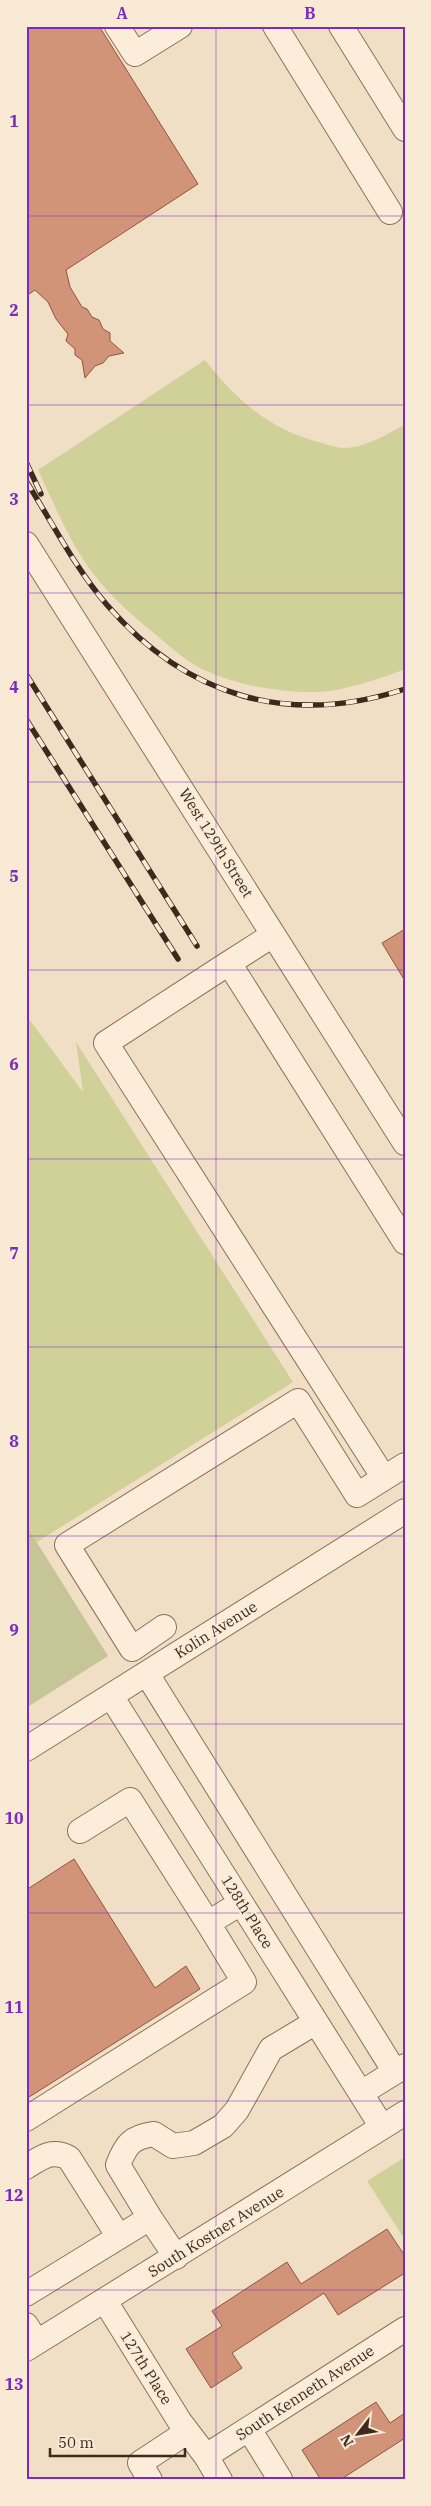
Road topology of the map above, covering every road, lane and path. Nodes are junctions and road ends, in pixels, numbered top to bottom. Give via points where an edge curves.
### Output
1 (118, 26) edge
2 (275, 26) edge
3 (341, 26) edge
4 (178, 27) edge
5 (405, 129) edge
6 (390, 212) dead end
7 (26, 544) edge
8 (273, 935) junction
9 (229, 963) junction
10 (405, 1143) edge
11 (405, 1242) edge
12 (405, 1465) edge
13 (384, 1478) junction
14 (405, 1511) edge
15 (164, 1627) dead end
16 (147, 1674) junction
17 (111, 1696) junction
18 (26, 1749) edge
19 (80, 1830) dead end
20 (241, 1903) junction
21 (208, 1923) junction
22 (316, 2022) junction
23 (400, 2069) edge
24 (361, 2094) junction
25 (405, 2113) edge
26 (26, 2119) edge
27 (382, 2128) junction
28 (26, 2167) edge
29 (150, 2218) junction
30 (119, 2237) junction
31 (176, 2257) junction
32 (26, 2294) edge
33 (105, 2302) junction
34 (405, 2330) edge
35 (30, 2339) edge
36 (248, 2429) junction
37 (187, 2432) junction
38 (206, 2456) junction
39 (280, 2479) edge
40 (150, 2480) edge
41 (220, 2480) edge

1 - 4 street via 135,54
2 - 6 street
3 - 5 street
7 - 8 street, West 129th Street
8 - 9 street
8 - 10 street, West 129th Street
9 - 11 street
9 - 13 street via 106,1042
12 - 13 street
13 - 15 street via 357,1495 298,1401 67,1545 132,1649
14 - 16 street, Kolin Avenue
16 - 17 street, Kolin Avenue
16 - 23 street
17 - 18 street, Kolin Avenue
17 - 20 street, 128th Place
19 - 21 street via 130,1800
20 - 21 street
20 - 22 street, 128th Place
21 - 26 street via 244,1982
22 - 24 street, 128th Place
22 - 29 street via 271,2048 236,2110 223,2126 194,2143 173,2146 154,2134 137,2136 124,2150 118,2165
23 - 24 street
24 - 27 street, 128th Place
25 - 27 street, South Kostner Avenue
27 - 31 street, South Kostner Avenue
28 - 30 street via 46,2154 60,2153 69,2158
29 - 30 street
29 - 31 street
30 - 32 street
31 - 33 street, South Kostner Avenue
33 - 35 street, South Kostner Avenue
33 - 37 street, 127th Place
34 - 36 street, South Kenneth Avenue
36 - 38 street, South Kenneth Avenue
36 - 39 street
37 - 38 street, 127th Place
37 - 40 street via 140,2463
38 - 41 street, 127th Place

